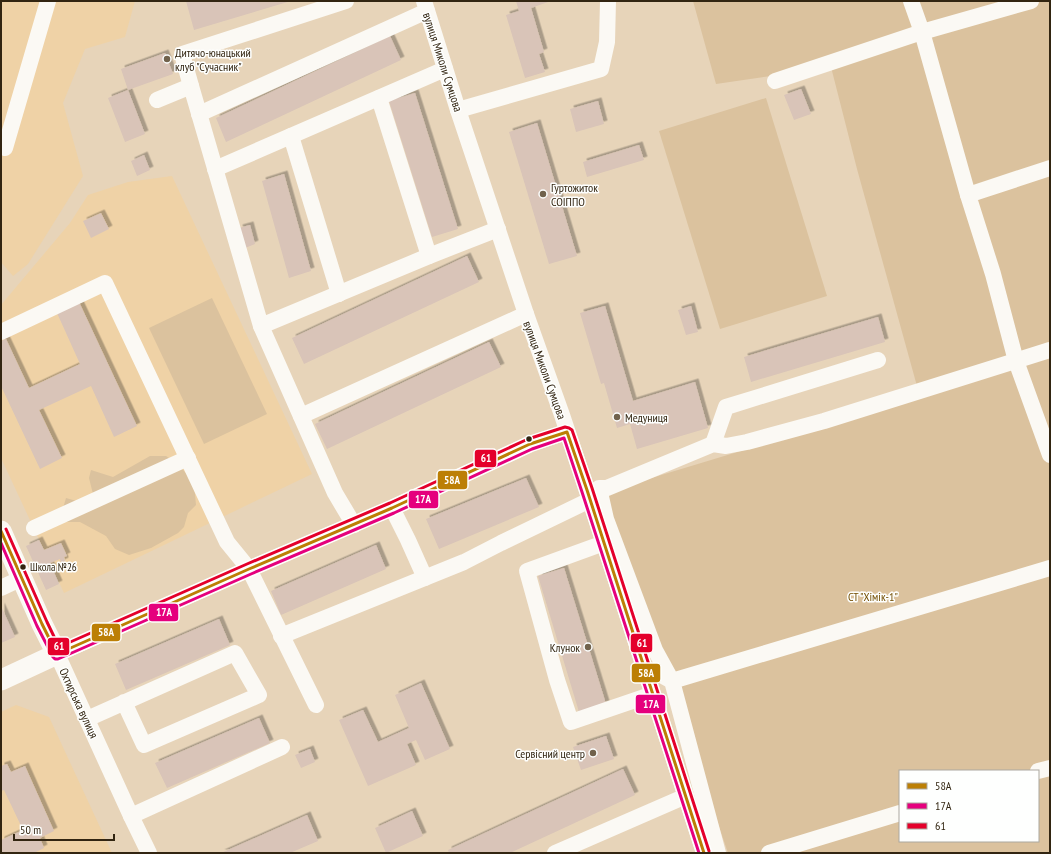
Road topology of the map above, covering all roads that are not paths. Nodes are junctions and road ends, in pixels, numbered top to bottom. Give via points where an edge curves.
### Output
1 (48, 1) edge
2 (346, 1) edge
3 (608, 1) edge
4 (911, 1) edge
5 (1031, 1) edge
6 (426, 6) edge
7 (922, 32) junction
8 (445, 69) junction
9 (775, 81) dead end
10 (191, 86) junction
11 (379, 98) junction
12 (157, 100) dead end
13 (458, 110) junction
14 (199, 114) junction
15 (291, 136) junction
16 (5, 148) dead end
17 (1050, 168) edge
18 (215, 169) junction
19 (968, 195) junction
20 (498, 229) junction
21 (429, 256) junction
22 (339, 294) junction
23 (526, 314) junction
24 (261, 326) junction
25 (1, 332) edge
26 (1050, 350) edge
27 (878, 360) dead end
28 (1016, 361) junction
29 (301, 416) junction
30 (567, 432) junction
31 (714, 444) junction
32 (1050, 455) edge
33 (188, 458) junction
34 (592, 493) junction
35 (392, 508) junction
36 (354, 525) junction
37 (34, 528) dead end
38 (1, 531) edge
39 (604, 544) junction
40 (1050, 568) edge
41 (249, 569) junction
42 (22, 578) junction
43 (425, 578) junction
44 (1, 588) edge
45 (281, 636) junction
46 (57, 654) junction
47 (644, 668) junction
48 (1, 680) edge
49 (672, 681) junction
50 (652, 694) junction
51 (124, 702) junction
52 (316, 705) dead end
53 (87, 719) junction
54 (282, 747) dead end
55 (1050, 768) edge
56 (1039, 771) edge
57 (686, 796) junction
58 (899, 813) edge
59 (131, 816) junction
60 (149, 853) edge
61 (555, 853) edge
62 (704, 853) edge
63 (718, 853) edge
64 (769, 853) edge

1 - 16 street
2 - 10 street via 182,54
3 - 13 street via 607,42 601,69
4 - 7 street
5 - 7 street
6 - 8 street, вулиця Миколи Сумцова
6 - 14 street
7 - 9 street
7 - 19 street
8 - 11 street
8 - 13 street, вулиця Миколи Сумцова
10 - 12 street
10 - 14 street
11 - 15 street
11 - 21 street
13 - 20 street, вулиця Миколи Сумцова
14 - 18 street
15 - 18 street
15 - 22 street
17 - 19 street
18 - 24 street
19 - 28 street via 993,274
20 - 21 street
20 - 23 street, вулиця Миколи Сумцова
21 - 22 street
22 - 24 street
23 - 29 street
23 - 30 street, вулиця Миколи Сумцова
24 - 29 street
25 - 33 street via 105,283
26 - 28 street
27 - 31 street via 726,407
28 - 31 street via 824,421 747,442 726,446
28 - 32 street
29 - 36 street via 335,493
30 - 34 street, вулиця Миколи Сумцова
30 - 35 street via 530,444
31 - 34 street
33 - 37 street
33 - 41 street via 227,542
34 - 39 street, вулиця Миколи Сумцова
34 - 43 street via 464,562
34 - 49 street via 606,519 655,650
35 - 36 street
35 - 43 street
36 - 41 street
38 - 42 main road, Охтирська вулиця
39 - 47 street, вулиця Миколи Сумцова
39 - 50 street via 527,571 557,680 571,722
40 - 49 street
41 - 45 street
41 - 46 street
42 - 44 street
42 - 46 main road, Охтирська вулиця
43 - 45 street
45 - 52 street
46 - 48 main road
46 - 53 street, Охтирська вулиця
47 - 49 street
47 - 50 street, вулиця Миколи Сумцова
49 - 63 street
50 - 57 street, вулиця Миколи Сумцова
51 - 51 street via 144,745 259,695 235,653
51 - 53 street
53 - 59 street, Охтирська вулиця
54 - 59 street
55 - 56 street
57 - 61 street
57 - 62 street, вулиця Миколи Сумцова
58 - 64 street
59 - 60 street, Охтирська вулиця

